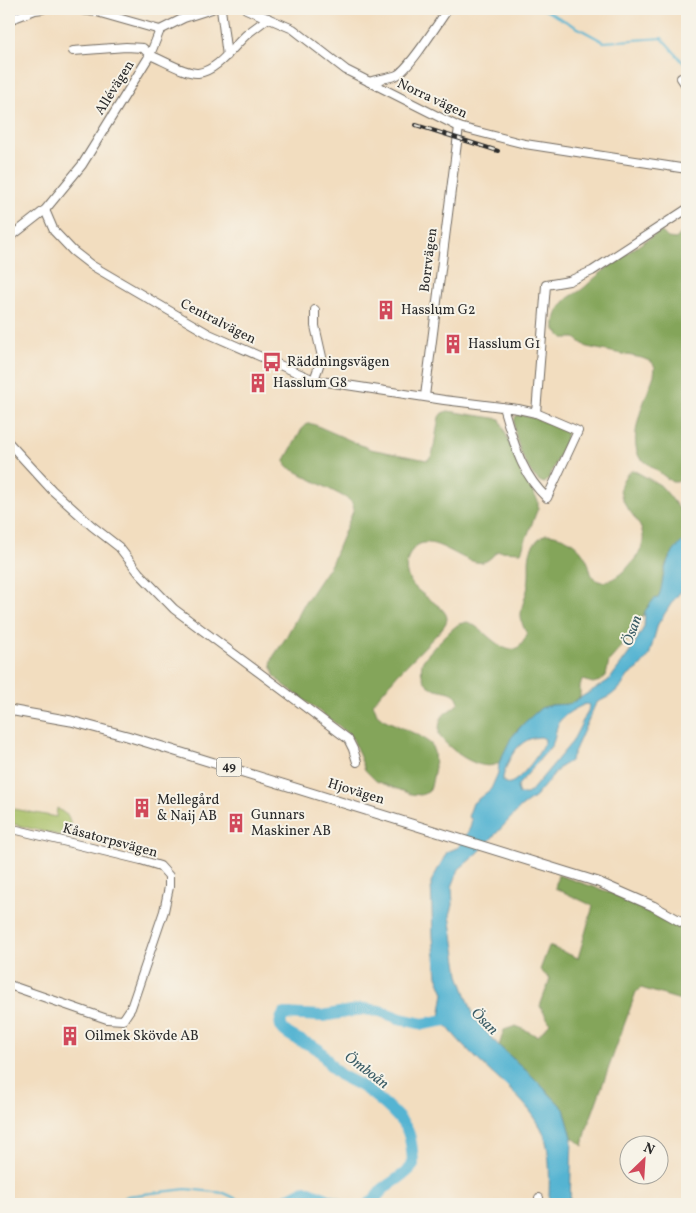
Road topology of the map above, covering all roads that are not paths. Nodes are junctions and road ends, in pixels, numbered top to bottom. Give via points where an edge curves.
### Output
1 (43, 9) edge
2 (73, 9) edge
3 (212, 9) edge
4 (221, 9) edge
5 (246, 9) edge
6 (448, 9) edge
7 (268, 18) junction
8 (9, 20) edge
9 (160, 30) junction
10 (73, 51) dead end
11 (150, 55) junction
12 (228, 56) junction
13 (681, 78) dead end
14 (370, 82) junction
15 (687, 87) edge
16 (459, 127) junction
17 (687, 169) edge
18 (45, 210) junction
19 (687, 210) edge
20 (9, 238) edge
21 (316, 310) dead end
22 (314, 380) junction
23 (425, 396) junction
24 (503, 407) junction
25 (536, 413) junction
26 (9, 443) edge
27 (9, 710) edge
28 (357, 762) dead end
29 (9, 828) edge
30 (687, 925) edge
31 (9, 984) edge

1 - 8 street
2 - 9 street via 97,12
3 - 9 street
4 - 12 street
5 - 7 street, Norra vägen
6 - 14 street via 410,63 396,75
7 - 12 street, Allévägen via 246,34
7 - 14 street, Norra vägen via 293,29 346,70
9 - 11 street
10 - 11 street via 126,47 143,48
11 - 12 street, Allévägen via 198,73
11 - 18 street, Allévägen via 82,165
13 - 15 street
14 - 16 street, Norra vägen
16 - 17 street, Norra vägen via 525,144
16 - 23 street, Borrvägen
18 - 20 street, Allévägen
18 - 22 street, Centralvägen via 54,231 91,265 209,334
19 - 25 street via 592,271 569,281 546,285
21 - 22 street via 315,326 322,357
22 - 23 street, Centralvägen
23 - 24 street, Centralvägen
24 - 25 street, Centralvägen
24 - 25 street, Centralvägen via 523,468 547,498 578,431
26 - 28 street via 52,490 119,547 174,609 348,739
27 - 30 main road, Hjovägen / 49 via 128,736 447,834 598,882
29 - 31 street, Kåsatorpsvägen via 141,860 160,866 169,876 161,919 131,1008 123,1020 107,1019

